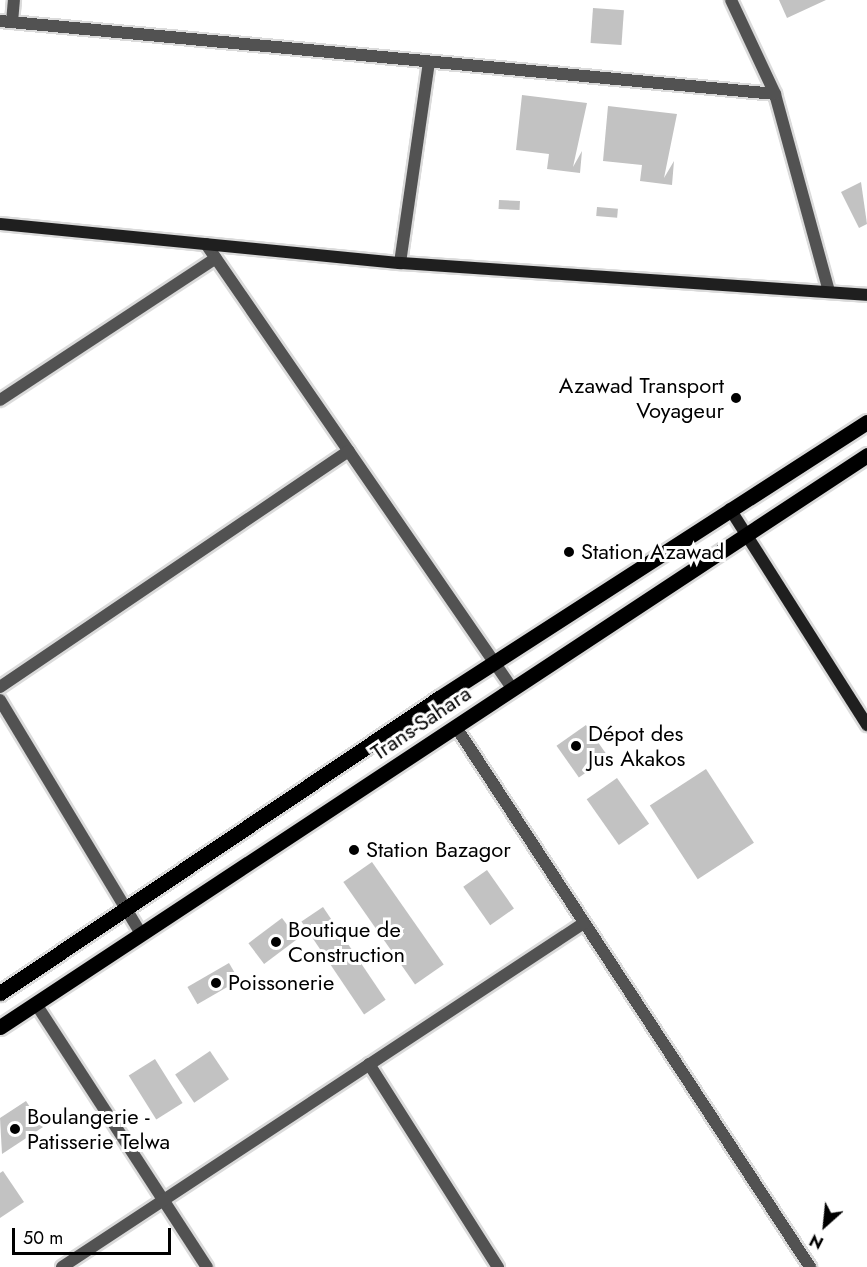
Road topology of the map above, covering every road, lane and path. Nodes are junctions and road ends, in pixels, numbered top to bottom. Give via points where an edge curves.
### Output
1 (14, 0) edge
2 (731, 0) edge
3 (6, 22) edge
4 (429, 62) junction
5 (775, 94) junction
6 (0, 224) edge
7 (206, 244) junction
8 (216, 258) junction
9 (400, 263) junction
10 (829, 291) junction
11 (867, 295) edge
12 (0, 400) edge
13 (867, 422) edge
14 (349, 451) junction
15 (867, 455) edge
16 (730, 509) junction
17 (742, 535) junction
18 (494, 662) junction
19 (0, 687) edge
20 (512, 688) junction
21 (0, 700) edge
22 (867, 726) edge
23 (456, 727) junction
24 (125, 908) junction
25 (584, 923) junction
26 (141, 934) junction
27 (0, 993) edge
28 (36, 1004) junction
29 (0, 1027) edge
30 (369, 1064) junction
31 (163, 1200) junction
32 (62, 1267) edge
33 (207, 1267) edge
34 (498, 1267) edge
35 (810, 1267) edge

1 - 3 street
2 - 5 street
3 - 4 street
4 - 5 street
4 - 9 street
5 - 10 street
6 - 7 street
7 - 8 street
7 - 9 street
8 - 12 street
8 - 14 street
9 - 10 street
10 - 11 street
13 - 16 main road, Trans-Sahara
14 - 18 street
14 - 19 street
15 - 17 main road, Trans-Sahara
16 - 17 street
16 - 18 main road, Trans-Sahara
17 - 20 main road, Trans-Sahara
17 - 22 street
18 - 20 street
18 - 24 main road, Trans-Sahara
20 - 23 main road, Trans-Sahara
21 - 24 street
23 - 25 street
23 - 26 main road, Trans-Sahara
24 - 26 street
24 - 27 main road, Trans-Sahara
25 - 30 street
25 - 35 street
26 - 28 main road, Trans-Sahara
28 - 29 main road, Trans-Sahara
28 - 31 street
30 - 31 street
30 - 34 street
31 - 32 street
31 - 33 street

